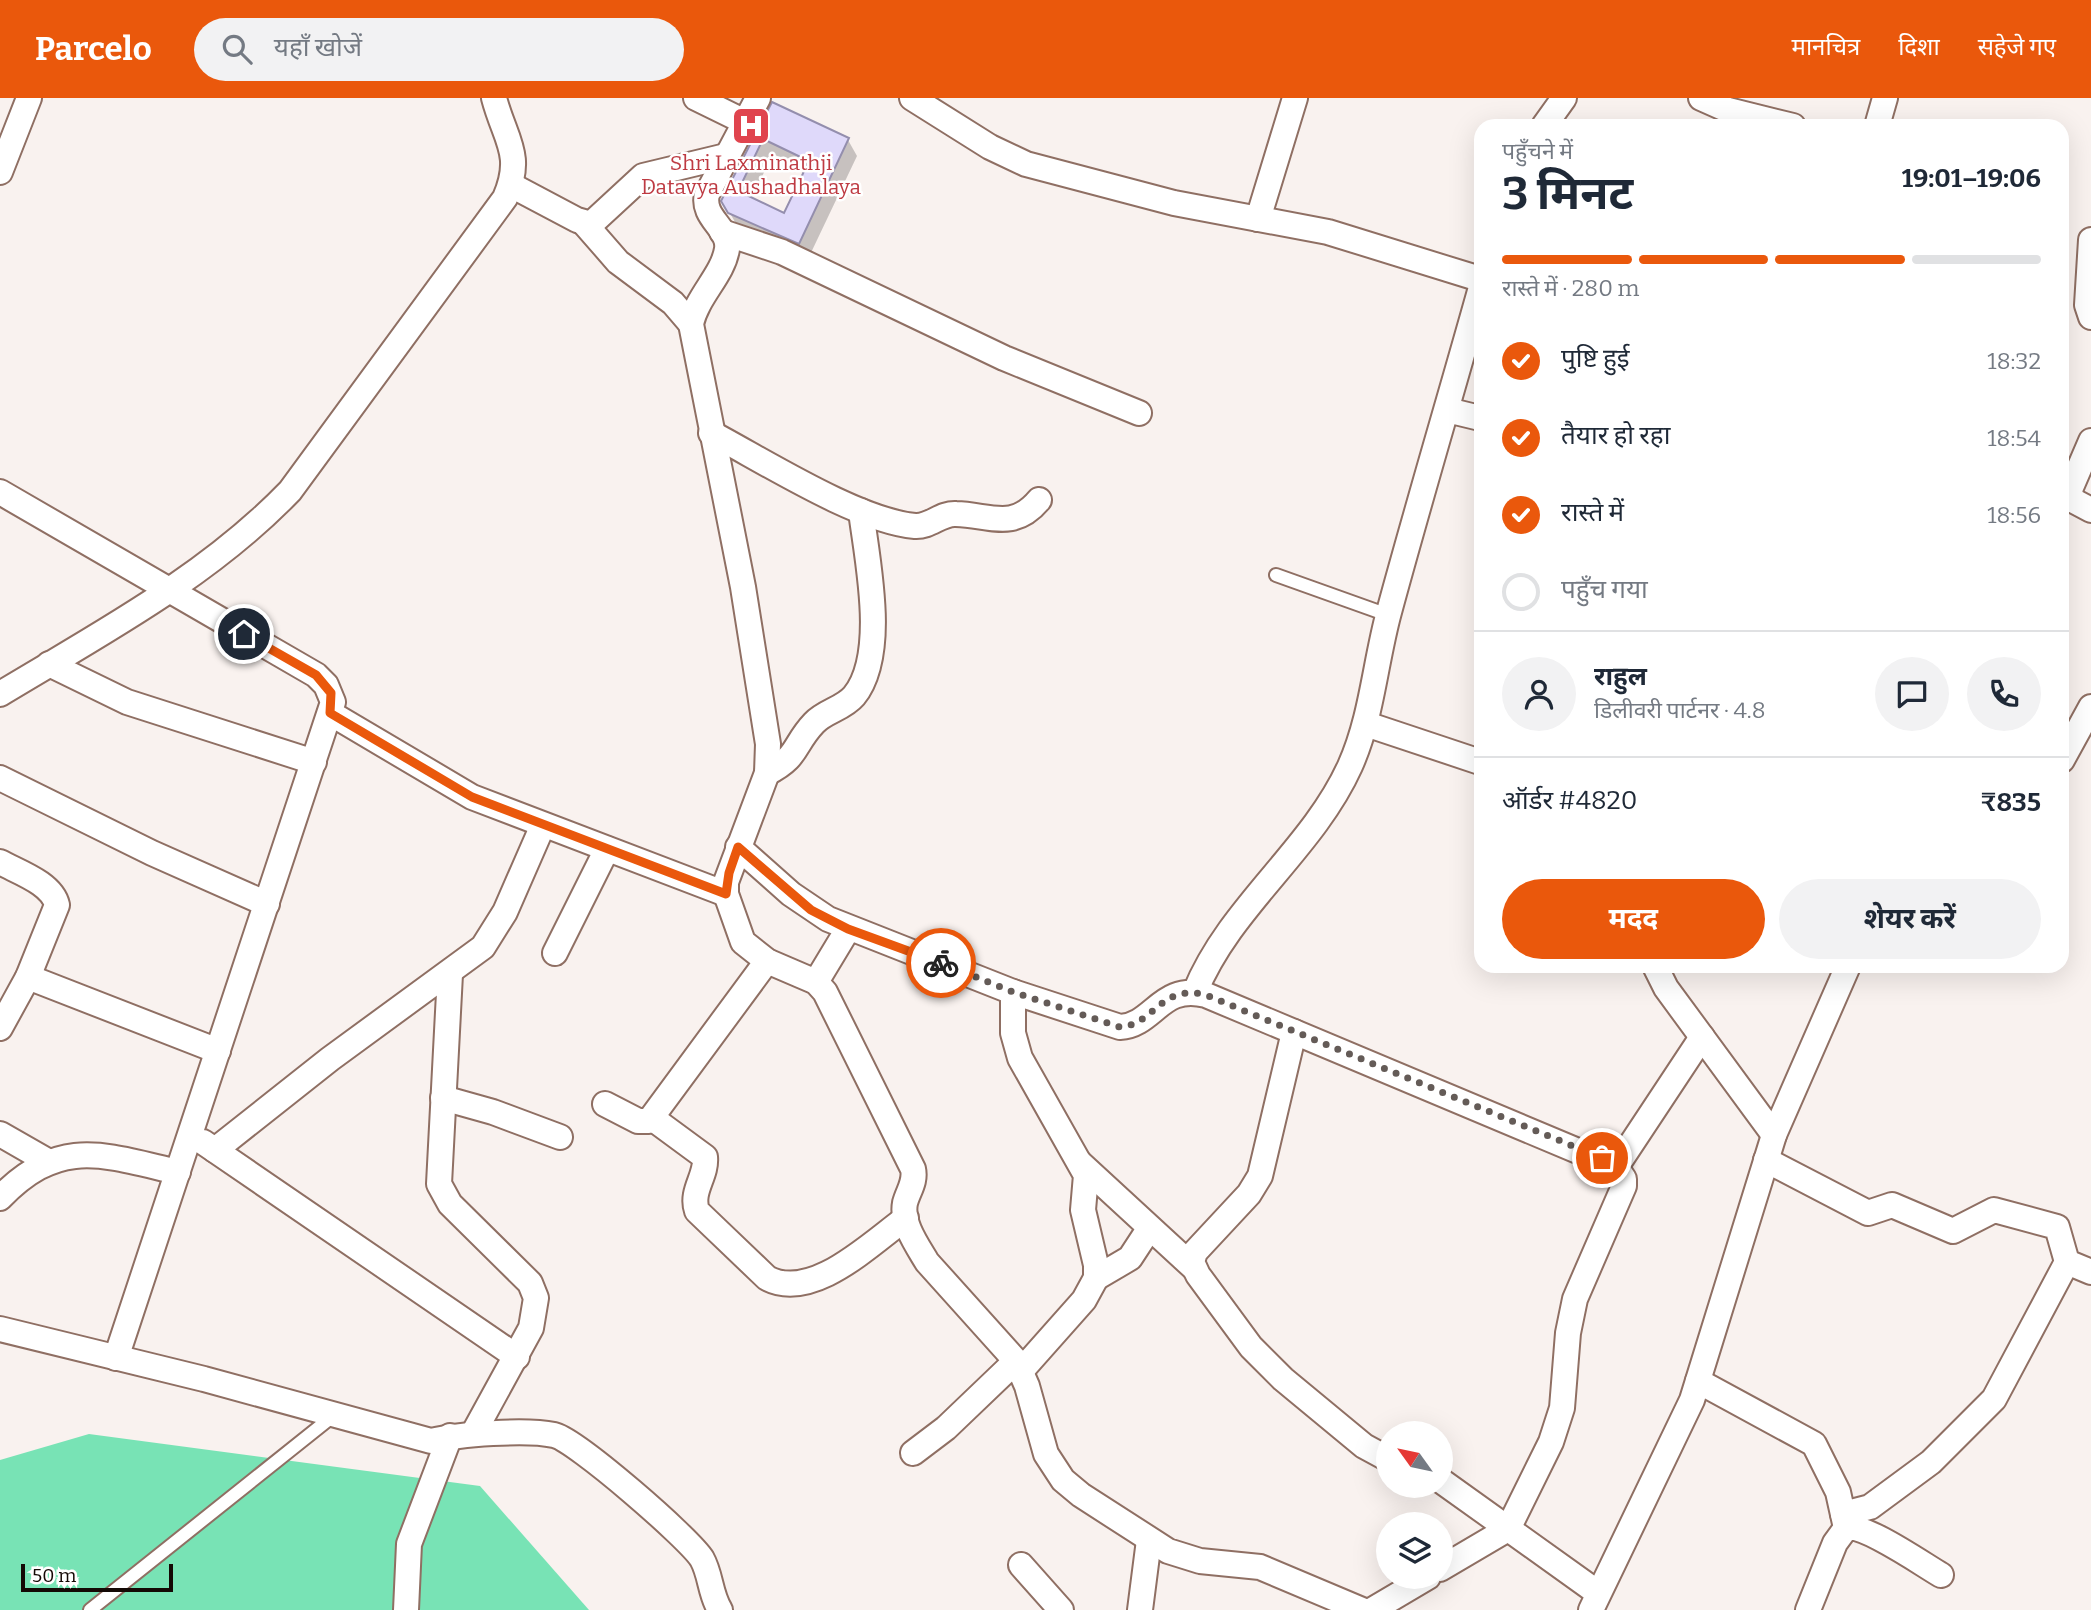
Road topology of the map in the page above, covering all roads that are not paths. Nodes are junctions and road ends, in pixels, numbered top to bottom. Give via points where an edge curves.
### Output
1 (29, 98) edge
2 (494, 98) edge
3 (696, 98) edge
4 (758, 98) edge
5 (912, 98) edge
6 (1295, 98) edge
7 (1564, 98) edge
8 (1701, 98) edge
9 (1885, 98) edge
10 (1549, 119) edge
11 (1764, 119) edge
12 (1879, 119) edge
13 (745, 122) junction
14 (726, 156) junction
15 (0, 172) edge
16 (511, 185) junction
17 (1258, 219) junction
18 (584, 223) junction
19 (722, 232) junction
20 (2091, 240) edge
21 (1474, 277) edge
22 (1474, 313) edge
23 (2091, 317) edge
24 (691, 324) junction
25 (1447, 411) junction
26 (1139, 413) dead end
27 (1474, 417) edge
28 (711, 433) junction
29 (2091, 441) edge
30 (0, 492) edge
31 (1039, 500) dead end
32 (2091, 510) edge
33 (861, 511) junction
34 (1276, 575) dead end
35 (171, 592) junction
36 (1388, 615) junction
37 (49, 664) junction
38 (0, 694) edge
39 (2091, 707) edge
40 (330, 713) junction
41 (1366, 724) junction
42 (2075, 751) edge
43 (1474, 760) edge
44 (314, 762) junction
45 (767, 773) junction
46 (0, 778) edge
47 (543, 825) junction
48 (738, 847) junction
49 (607, 849) junction
50 (0, 862) edge
51 (726, 894) junction
52 (267, 904) junction
53 (848, 929) junction
54 (555, 953) dead end
55 (767, 961) junction
56 (1659, 973) edge
57 (1845, 973) edge
58 (450, 974) junction
59 (28, 977) junction
60 (816, 982) junction
61 (1013, 992) junction
62 (1195, 992) junction
63 (8, 995) edge
64 (0, 1028) edge
65 (1294, 1031) junction
66 (1702, 1037) junction
67 (218, 1051) junction
68 (443, 1098) junction
69 (605, 1104) dead end
70 (652, 1118) junction
71 (191, 1133) junction
72 (0, 1134) edge
73 (1774, 1135) junction
74 (560, 1137) dead end
75 (215, 1150) junction
76 (1766, 1160) junction
77 (49, 1162) junction
78 (1079, 1163) junction
79 (1616, 1167) junction
80 (178, 1172) junction
81 (0, 1198) edge
82 (906, 1218) junction
83 (1149, 1229) junction
84 (2067, 1262) junction
85 (1193, 1267) junction
86 (2091, 1272) edge
87 (1096, 1278) junction
88 (0, 1329) edge
89 (517, 1357) junction
90 (116, 1358) junction
91 (1019, 1366) junction
92 (1698, 1381) junction
93 (333, 1416) junction
94 (461, 1435) junction
95 (1376, 1452) edge
96 (913, 1453) dead end
97 (1453, 1489) edge
98 (1845, 1521) junction
99 (1508, 1529) junction
100 (1149, 1540) junction
101 (1453, 1562) edge
102 (1021, 1565) dead end
103 (1941, 1575) dead end
104 (1408, 1589) edge
105 (1595, 1602) edge
106 (90, 1610) edge
107 (406, 1610) edge
108 (719, 1610) edge
109 (1061, 1610) edge
110 (1140, 1610) edge
111 (1362, 1610) edge
112 (1372, 1610) edge
113 (1808, 1610) edge

1 - 15 street
2 - 16 street via 515,160
3 - 13 street
4 - 13 street
5 - 17 street via 1026,164 1174,204
6 - 17 street
7 - 10 street
8 - 11 street
9 - 12 street
13 - 14 street
14 - 18 street via 643,176 602,217
14 - 19 street via 705,201
16 - 18 street
16 - 35 street via 494,216 290,491 265,517
17 - 21 street via 1328,232
18 - 24 street via 618,262 673,303
19 - 24 street via 725,256 700,298
19 - 26 street via 782,252 1004,358
20 - 23 street via 2087,305
22 - 25 street
24 - 28 street
25 - 27 street
25 - 36 street
28 - 33 street
28 - 45 street via 744,587 766,726
29 - 32 street via 2069,492
30 - 35 street
31 - 33 street via 1014,520 953,513 922,526
33 - 45 street via 872,594 866,674 850,701 817,720 792,758
34 - 36 lane
35 - 37 street
35 - 40 street via 316,675 331,693
36 - 41 street
37 - 38 street
37 - 44 street via 127,702
39 - 42 street
40 - 44 street
40 - 47 street via 452,787
41 - 43 street
41 - 62 street via 1326,808 1220,942
44 - 52 street
45 - 48 street
46 - 52 street
47 - 49 street
47 - 58 street via 491,938
48 - 51 street
48 - 53 street via 811,910
49 - 51 street
49 - 54 street
50 - 59 street via 41,885 57,905
51 - 55 street via 743,942
52 - 67 street
53 - 60 street
53 - 61 street
55 - 60 street
55 - 70 street
56 - 66 street
57 - 73 street
58 - 68 street
58 - 75 street via 381,1021
59 - 63 street
59 - 67 street
60 - 82 street via 834,1007 913,1169
61 - 62 street via 1120,1027 1135,1023 1168,997
61 - 78 street via 1013,1033 1020,1058
62 - 65 street
63 - 64 street
65 - 79 street
65 - 85 street via 1260,1176 1195,1252
66 - 73 street
66 - 79 street
67 - 71 street
68 - 74 street
68 - 89 street via 438,1170 442,1193 530,1283 536,1298 531,1328
69 - 70 street via 642,1123
70 - 82 street via 705,1157 695,1194 697,1211 778,1284 790,1286 821,1278
71 - 75 street
71 - 80 street
72 - 77 street
73 - 76 street
75 - 89 street
76 - 84 street via 1868,1213 1892,1205 1953,1231 1994,1210 2057,1227
76 - 92 street
77 - 80 street via 85,1154
77 - 81 street via 28,1171
78 - 83 street
78 - 87 street via 1087,1178 1083,1210
79 - 99 street via 1624,1186 1575,1299 1559,1423
80 - 90 street
82 - 91 street via 927,1262
83 - 85 street
83 - 87 street via 1130,1258
84 - 86 street
84 - 98 street via 1994,1399 1931,1462
85 - 95 street via 1259,1355
87 - 91 street via 1084,1300
88 - 90 street
89 - 94 street
90 - 93 street
91 - 96 street
91 - 100 street via 1054,1469 1081,1495
92 - 98 street via 1814,1444 1838,1492
92 - 105 street
93 - 94 street via 431,1441
93 - 106 lane
94 - 107 street via 409,1545
94 - 108 street via 556,1435 594,1461 687,1541 701,1558
97 - 99 street
98 - 103 street
98 - 113 street
99 - 101 street
99 - 105 street
100 - 110 street
100 - 111 street via 1199,1561 1260,1567
102 - 109 street
104 - 112 street

